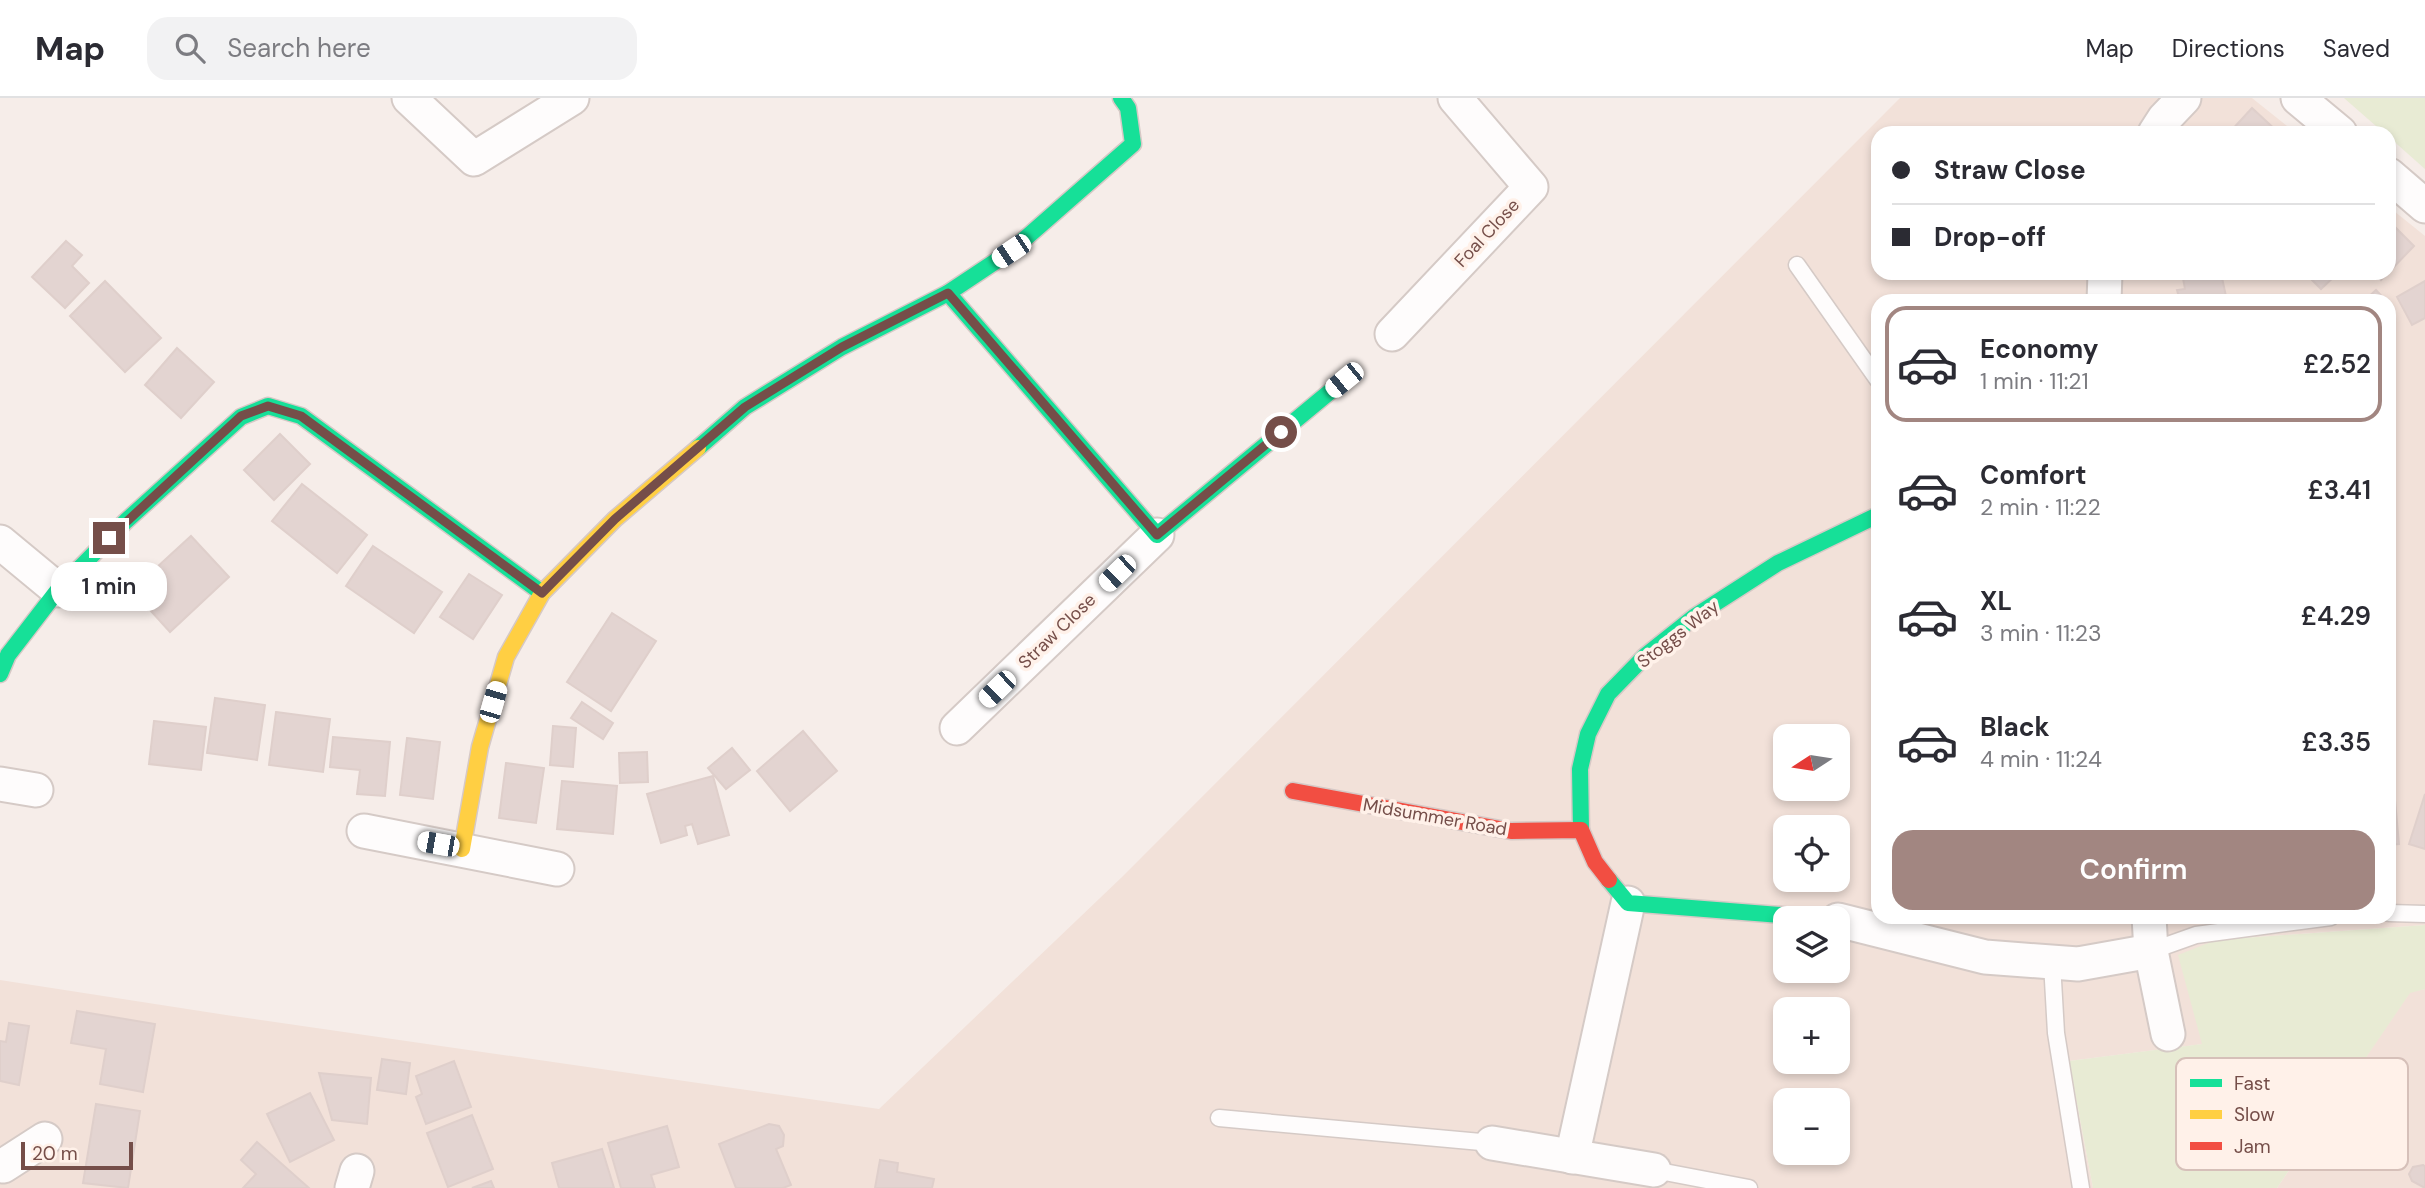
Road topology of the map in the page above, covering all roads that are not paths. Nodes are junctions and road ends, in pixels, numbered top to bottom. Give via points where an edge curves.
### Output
1 (409, 98) edge
2 (572, 98) edge
3 (1121, 98) edge
4 (1455, 98) edge
5 (2184, 98) edge
6 (2298, 98) edge
7 (2160, 126) edge
8 (2332, 126) edge
9 (2396, 181) edge
10 (2425, 206) edge
11 (1797, 265) dead end
12 (948, 293) junction
13 (1392, 334) dead end
14 (1871, 370) edge
15 (1344, 380) dead end
16 (1871, 518) edge
17 (1157, 535) junction
18 (0, 542) edge
19 (58, 590) junction
20 (542, 593) junction
21 (0, 674) edge
22 (957, 728) dead end
23 (0, 784) edge
24 (36, 790) dead end
25 (1293, 791) dead end
26 (1581, 830) junction
27 (364, 831) dead end
28 (462, 849) junction
29 (557, 869) dead end
30 (1628, 903) junction
31 (2396, 913) edge
32 (1773, 914) edge
33 (2425, 914) edge
34 (1850, 923) edge
35 (2149, 924) edge
36 (2278, 924) edge
37 (2151, 951) junction
38 (2065, 964) junction
39 (2168, 1034) dead end
40 (1219, 1118) dead end
41 (45, 1139) dead end
42 (1492, 1143) joint
43 (1572, 1157) junction
44 (1654, 1170) joint
45 (6, 1173) edge
46 (1749, 1188) edge
47 (2081, 1188) edge

1 - 2 street via 474,159
3 - 12 street via 1128,108 1133,144 1011,251
4 - 13 street, Foal Close via 1531,187
5 - 7 street
6 - 8 street
9 - 10 street
11 - 14 lane
12 - 17 street
12 - 20 street via 842,347 745,407 615,519
15 - 17 street, Straw Close
16 - 26 street, Stoggs Way via 1778,563 1694,617 1645,656 1608,694 1588,734 1580,769
17 - 22 street, Straw Close
18 - 19 street
19 - 20 street via 241,416 268,406 301,416
19 - 21 street via 8,655
20 - 28 street via 506,657 480,747
23 - 24 street
25 - 26 street, Midsummer Road via 1511,831
26 - 30 street via 1595,862
27 - 28 street
28 - 29 street
30 - 32 street
30 - 43 street
31 - 33 lane
34 - 38 street via 1985,957
35 - 37 street
36 - 37 lane via 2196,935
37 - 38 street
37 - 39 street
38 - 47 lane via 2056,1032
40 - 42 lane
41 - 45 street
42 - 43 street
43 - 44 street
44 - 46 lane

